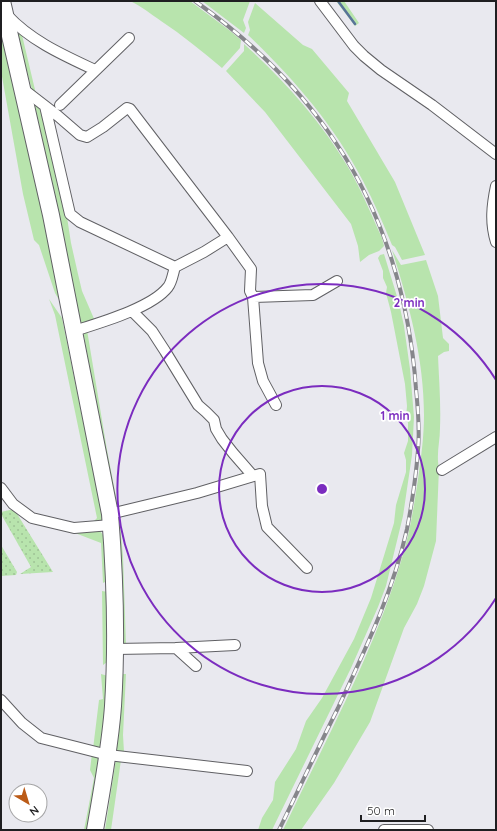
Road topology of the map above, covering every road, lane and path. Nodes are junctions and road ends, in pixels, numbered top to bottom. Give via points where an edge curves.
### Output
1 (320, 1) edge
2 (4, 7) edge
3 (129, 38) dead end
4 (96, 70) junction
5 (23, 89) junction
6 (60, 105) dead end
7 (45, 106) junction
8 (496, 154) edge
9 (496, 186) edge
10 (228, 237) junction
11 (496, 242) edge
12 (175, 267) junction
13 (337, 281) dead end
14 (253, 297) junction
15 (132, 311) junction
16 (74, 331) junction
17 (276, 405) dead end
18 (496, 437) edge
19 (442, 470) dead end
20 (253, 476) junction
21 (1, 488) edge
22 (110, 519) junction
23 (306, 568) dead end
24 (235, 645) dead end
25 (176, 648) junction
26 (115, 649) junction
27 (196, 666) dead end
28 (1, 700) edge
29 (108, 755) junction
30 (247, 771) dead end
31 (95, 830) edge
32 (384, 830) edge
33 (428, 830) edge

1 - 8 street via 364,56
2 - 4 street via 27,34
2 - 5 main road
3 - 4 street
4 - 6 street
5 - 7 street
5 - 16 main road
7 - 10 street via 80,135 87,137 127,108 130,109
7 - 12 street via 70,214 80,222
9 - 11 street via 492,224
10 - 12 street
10 - 14 street via 250,269 250,291
12 - 15 street via 169,287
13 - 14 street via 313,295
14 - 17 street via 258,363 263,382
15 - 16 street
15 - 20 street via 166,350 198,405 214,420 222,439
16 - 22 main road
18 - 19 street
20 - 22 street
20 - 23 street via 260,474 262,506 267,527
21 - 22 street via 14,504 32,518 74,528
22 - 26 main road
24 - 25 street
25 - 26 street
25 - 27 street
26 - 29 main road
28 - 29 street via 22,724 41,738
29 - 30 street
29 - 31 main road
32 - 33 street

